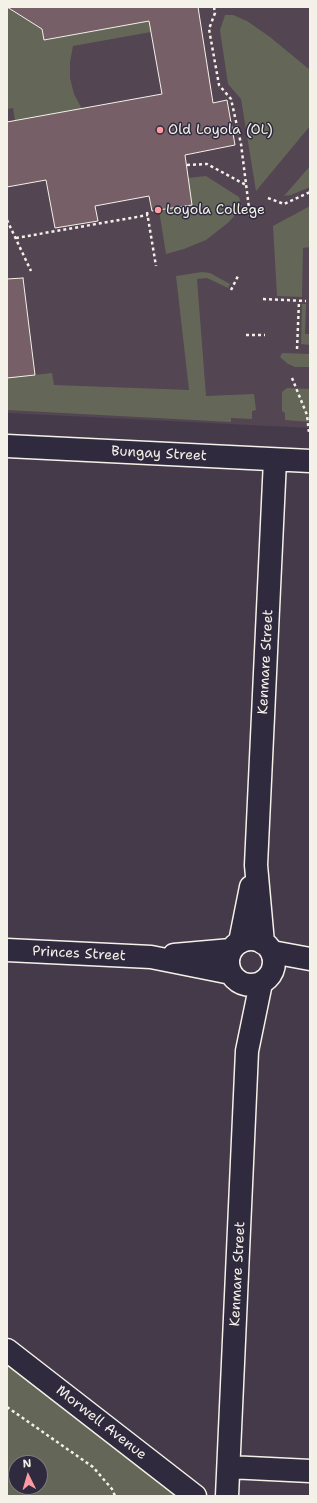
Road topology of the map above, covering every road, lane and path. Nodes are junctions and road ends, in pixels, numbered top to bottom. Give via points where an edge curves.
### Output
1 (214, 7) edge
2 (187, 165) dead end
3 (246, 186) junction
4 (310, 192) edge
5 (268, 198) dead end
6 (250, 216) dead end
7 (7, 220) edge
8 (16, 238) junction
9 (156, 266) dead end
10 (31, 271) dead end
11 (238, 276) dead end
12 (231, 290) dead end
13 (263, 299) dead end
14 (299, 301) junction
15 (306, 301) dead end
16 (246, 335) dead end
17 (265, 335) dead end
18 (297, 349) dead end
19 (292, 378) dead end
20 (309, 436) dead end
21 (7, 446) edge
22 (275, 460) junction
23 (310, 461) edge
24 (256, 865) junction
25 (236, 946) junction
26 (268, 947) junction
27 (7, 950) edge
28 (151, 957) junction
29 (310, 959) edge
30 (310, 970) edge
31 (235, 978) junction
32 (266, 979) junction
33 (247, 1051) junction
34 (7, 1350) edge
35 (7, 1407) edge
36 (229, 1467) junction
37 (310, 1471) edge
38 (115, 1496) edge
39 (195, 1496) edge
40 (227, 1496) edge

1 - 3 path via 210,36 219,85 231,99 241,144
2 - 3 path via 207,164
3 - 6 path
4 - 5 path via 284,204
7 - 8 path
8 - 9 path via 148,213
8 - 10 path
11 - 12 path
13 - 14 path
14 - 15 path
14 - 18 path
16 - 17 path
19 - 20 path via 307,415
21 - 22 street, Bungay Street
22 - 23 street, Bungay Street
22 - 24 street, Kenmare Street
24 - 25 street, Kenmare Street
24 - 26 street, Kenmare Street
25 - 26 street via 256,940
25 - 28 street, Princes Street
25 - 31 street via 228,961
26 - 29 street
26 - 32 street via 274,963
27 - 28 street, Princes Street
28 - 31 street, Princes Street
30 - 32 street
31 - 32 street via 254,985
31 - 33 street, Kenmare Street
32 - 33 street, Kenmare Street
33 - 36 street, Kenmare Street
34 - 39 street, Morwell Avenue
35 - 38 path via 93,1467
36 - 37 street
36 - 40 street, Kenmare Street

